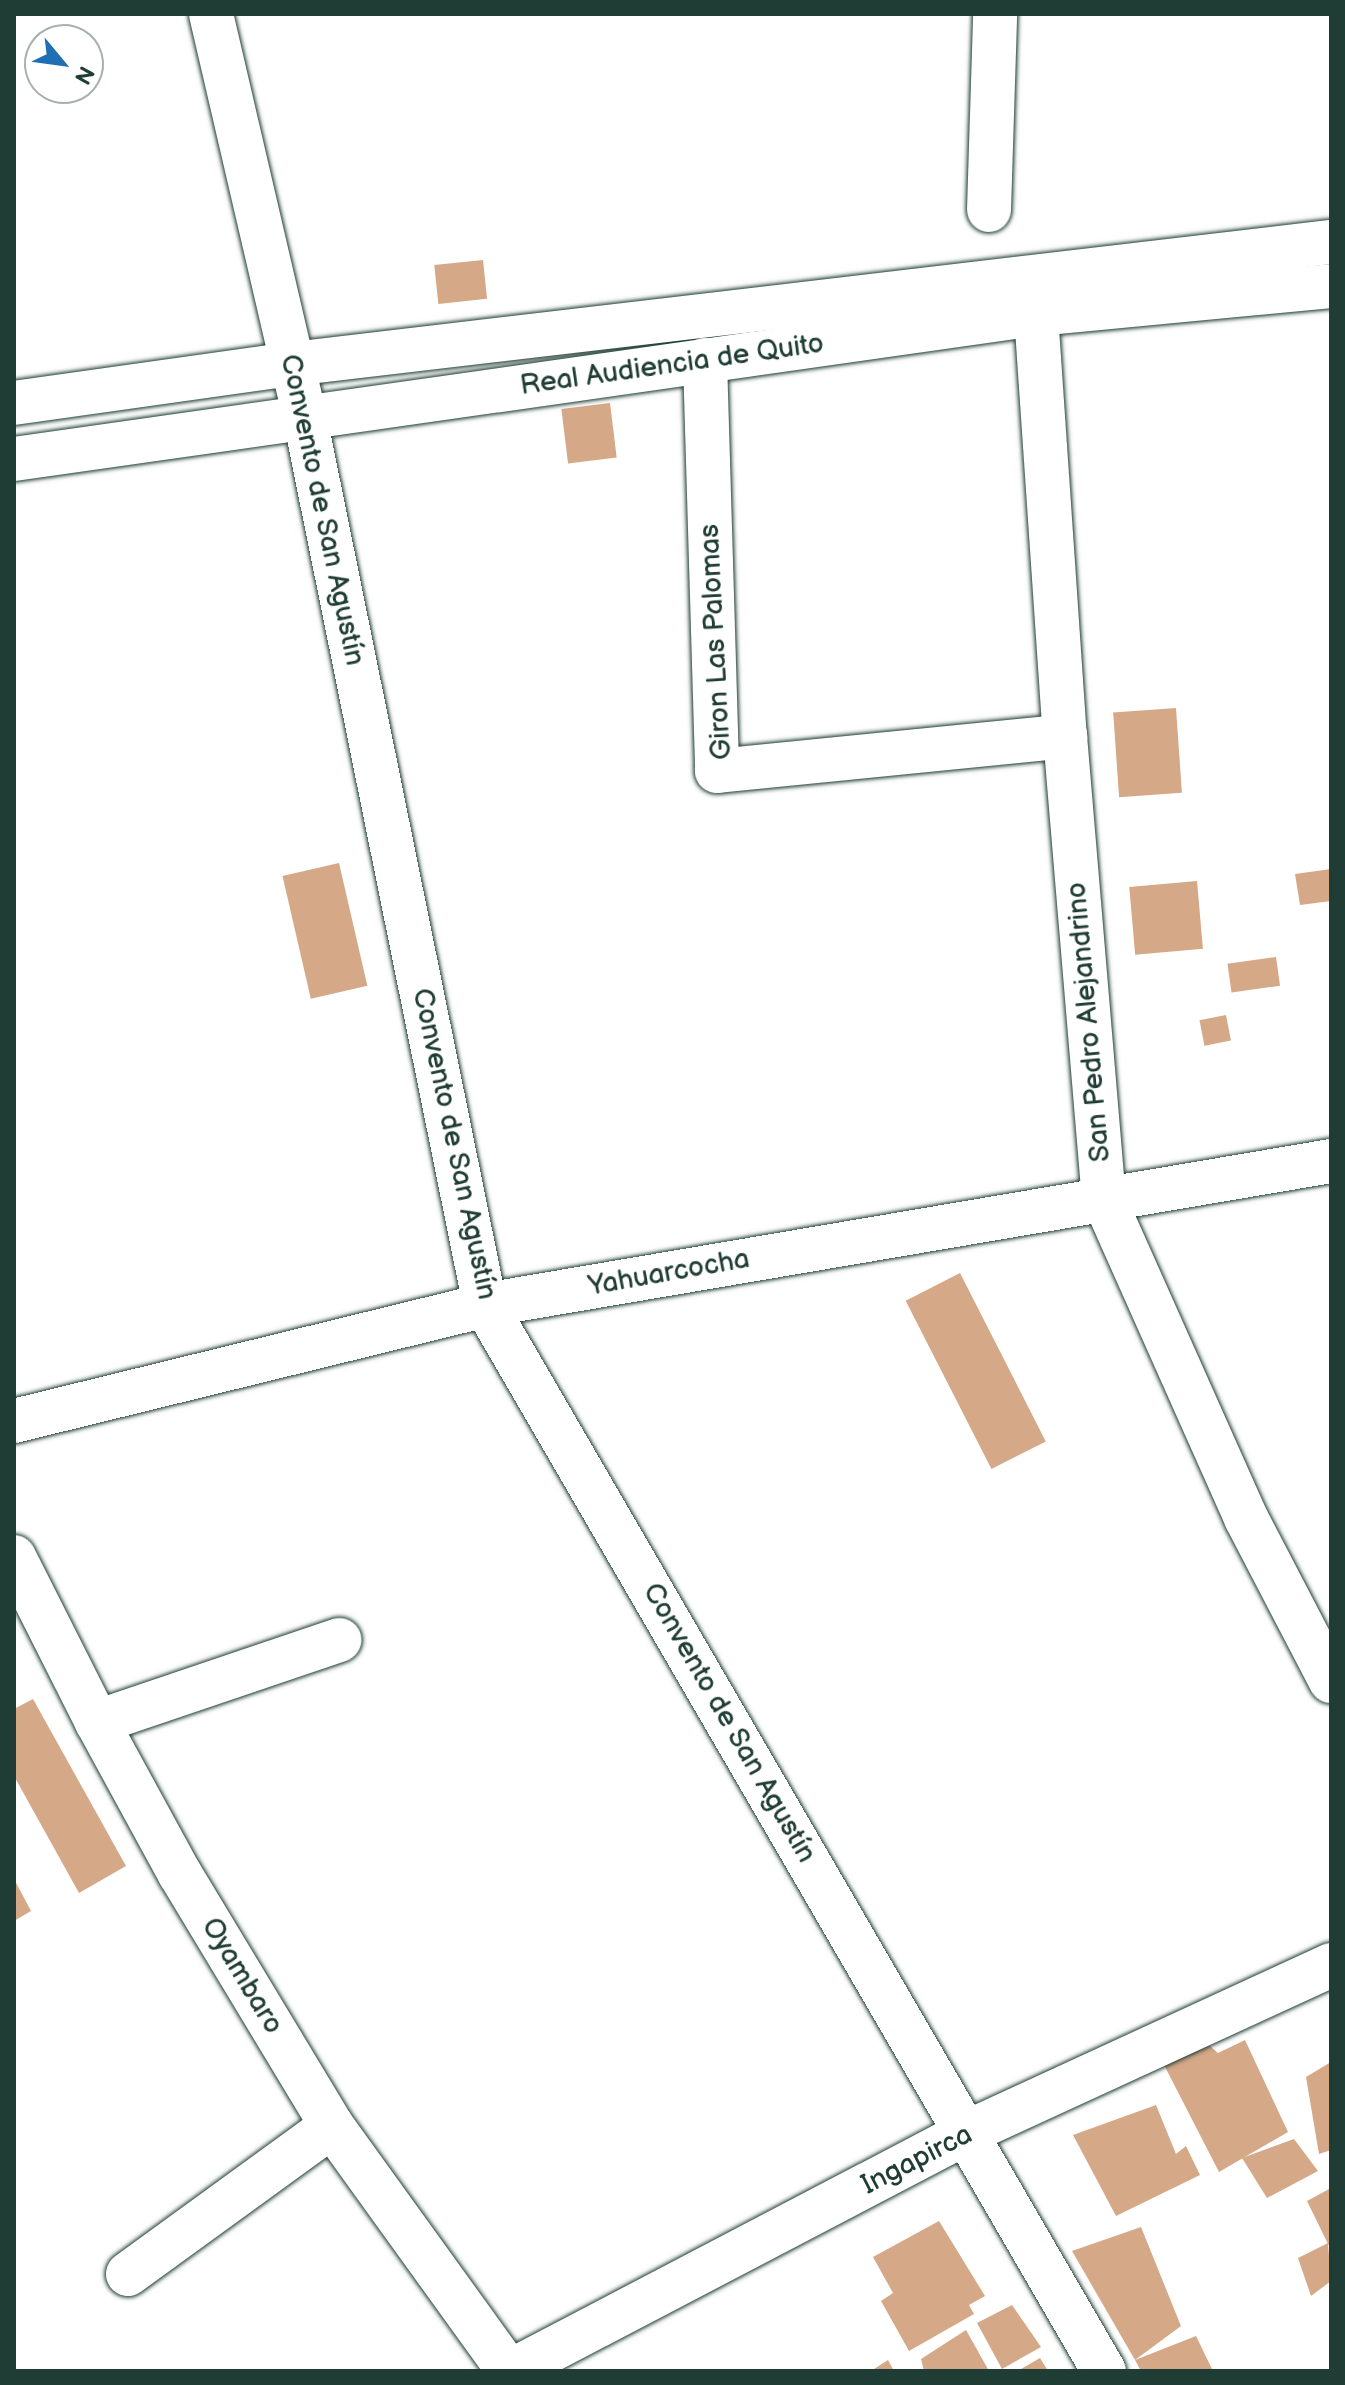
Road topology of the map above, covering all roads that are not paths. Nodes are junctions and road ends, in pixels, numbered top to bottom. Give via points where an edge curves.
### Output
1 (211, 14) edge
2 (995, 14) edge
3 (989, 210) dead end
4 (1331, 242) edge
5 (1331, 286) edge
6 (1036, 314) junction
7 (705, 360) junction
8 (292, 364) junction
9 (14, 403) edge
10 (305, 418) junction
11 (14, 459) edge
12 (1065, 736) junction
13 (1331, 1161) edge
14 (1104, 1199) junction
15 (485, 1305) junction
16 (14, 1421) edge
17 (14, 1557) edge
18 (339, 1640) dead end
19 (1331, 1681) edge
20 (97, 1722) junction
21 (1331, 1965) edge
22 (332, 2126) junction
23 (968, 2132) junction
24 (128, 2274) dead end
25 (510, 2371) edge
26 (1104, 2371) edge

1 - 8 street, Convento de San Agustín
2 - 3 street
4 - 8 street, Real Audiencia de Quito
5 - 6 street, Real Audiencia de Quito
6 - 7 street, Real Audiencia de Quito
6 - 12 street, San Pedro Alejandrino
7 - 10 street, Real Audiencia de Quito
7 - 12 street, Giron Las Palomas via 717,771
8 - 9 street, Real Audiencia de Quito
8 - 10 street, Convento de San Agustín
10 - 11 street, Real Audiencia de Quito
10 - 15 street, Convento de San Agustín
12 - 14 street, San Pedro Alejandrino
13 - 14 street, Yahuarcocha
14 - 15 street, Yahuarcocha
14 - 19 street, San Pedro Alejandrino via 1246,1518
15 - 16 street, Yahuarcocha
15 - 23 street, Convento de San Agustín
17 - 20 street, Oyambaro
18 - 20 street
20 - 22 street, Oyambaro via 180,1874
21 - 23 street, Ingapirca
22 - 24 street
22 - 25 street, Oyambaro
23 - 25 street, Ingapirca
23 - 26 street, Convento de San Agustín

